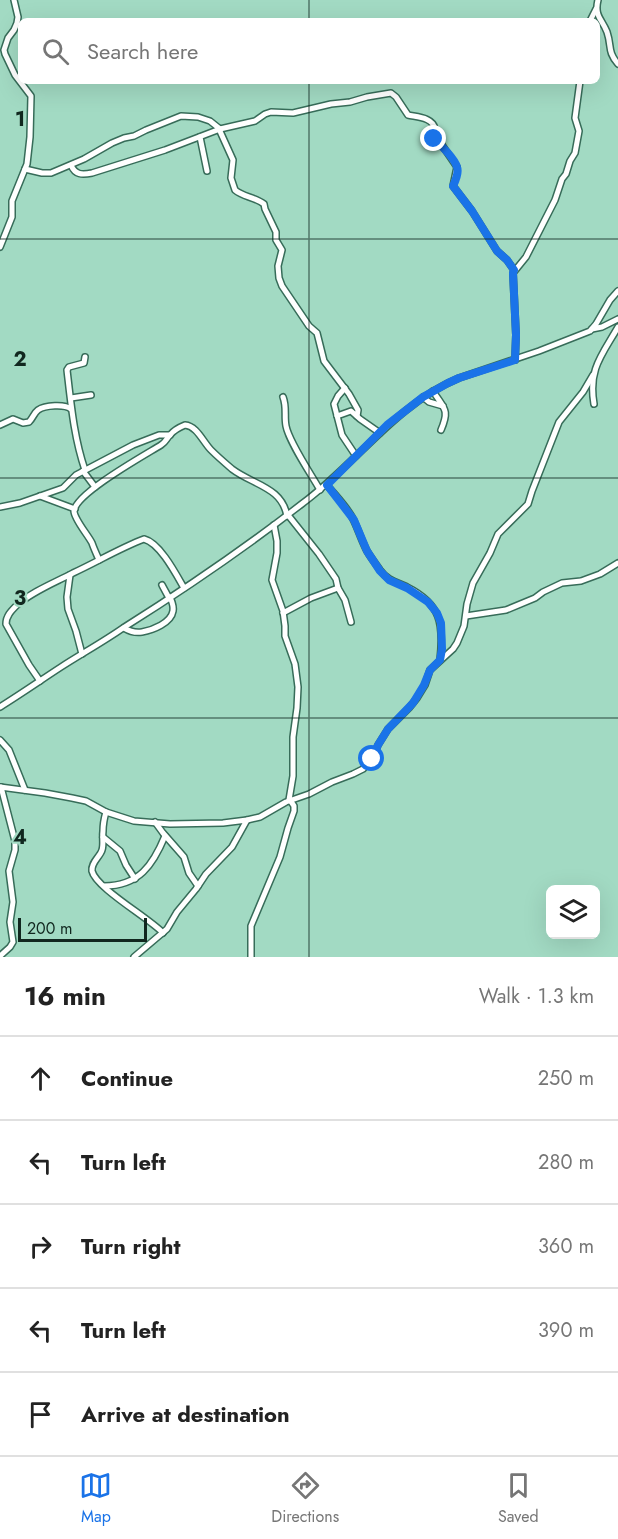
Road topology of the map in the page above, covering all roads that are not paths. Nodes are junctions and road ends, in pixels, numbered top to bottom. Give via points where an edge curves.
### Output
1 (14, 0) edge
2 (598, 0) edge
3 (597, 7) junction
4 (592, 18) edge
5 (600, 18) edge
6 (600, 19) edge
7 (618, 64) edge
8 (18, 79) edge
9 (22, 84) edge
10 (580, 84) edge
11 (220, 129) junction
12 (200, 136) junction
13 (71, 165) junction
14 (25, 169) junction
15 (207, 171) dead end
16 (0, 247) edge
17 (514, 270) junction
18 (618, 291) edge
19 (618, 319) edge
20 (618, 327) edge
21 (592, 329) junction
22 (85, 357) dead end
23 (515, 360) junction
24 (593, 375) junction
25 (345, 388) junction
26 (433, 391) junction
27 (92, 395) dead end
28 (283, 397) dead end
29 (423, 397) junction
30 (71, 398) junction
31 (594, 404) dead end
32 (442, 406) junction
33 (72, 409) junction
34 (337, 416) junction
35 (357, 416) junction
36 (0, 424) edge
37 (441, 430) dead end
38 (380, 433) junction
39 (170, 435) junction
40 (356, 456) junction
41 (84, 470) junction
42 (327, 485) junction
43 (95, 487) junction
44 (320, 490) junction
45 (39, 496) junction
46 (0, 507) edge
47 (75, 509) junction
48 (288, 515) junction
49 (274, 525) junction
50 (99, 560) junction
51 (618, 563) edge
52 (70, 575) junction
53 (162, 585) dead end
54 (184, 588) junction
55 (338, 588) junction
56 (170, 598) junction
57 (283, 613) junction
58 (466, 616) junction
59 (6, 618) junction
60 (0, 622) edge
61 (351, 622) dead end
62 (124, 628) junction
63 (82, 654) junction
64 (440, 660) junction
65 (40, 681) junction
66 (0, 707) edge
67 (0, 740) edge
68 (22, 781) junction
69 (0, 787) edge
70 (9, 788) junction
71 (25, 790) junction
72 (289, 800) junction
73 (106, 812) junction
74 (247, 820) junction
75 (156, 822) junction
76 (165, 836) junction
77 (103, 837) junction
78 (135, 879) junction
79 (104, 886) junction
80 (198, 886) junction
81 (163, 933) junction
82 (143, 949) junction
83 (0, 956) edge
84 (134, 957) edge
85 (144, 957) edge
86 (251, 957) edge

1 - 8 street via 17,24 4,50
2 - 3 street
3 - 4 street
3 - 5 street
6 - 7 street via 607,32 610,54
9 - 14 street via 32,96
10 - 17 street via 575,153 526,257
11 - 12 street
11 - 13 street via 210,121 181,116 112,143
11 - 17 street via 255,121 271,112 293,113 391,93 408,115 433,124 434,138 457,167 453,186
11 - 25 street via 234,160 231,178 235,190 264,204 282,250 278,266 282,286 317,333 324,362
12 - 13 street via 92,174 77,173
12 - 15 street
13 - 14 street via 49,174
14 - 16 street
17 - 23 street
18 - 21 street
19 - 21 street
20 - 24 street
21 - 23 street
22 - 30 street via 84,363 67,369
23 - 26 street
24 - 31 street
24 - 58 street via 559,422 530,501 498,534 473,583
25 - 34 street via 334,400
25 - 35 street via 358,410
26 - 29 street
26 - 32 street
27 - 30 street
28 - 44 street via 289,434
29 - 32 street
29 - 38 street
30 - 33 street
32 - 37 street via 446,415
33 - 36 street via 41,408 29,422 13,419
33 - 41 street
34 - 35 street via 351,411
34 - 40 street via 345,442
35 - 38 street
38 - 40 street
39 - 41 street via 134,445
39 - 43 street via 165,443
39 - 48 street via 182,425 190,425 235,471 281,498
40 - 42 street
41 - 43 street
41 - 45 street via 63,488
42 - 44 street
42 - 64 street via 354,520 380,571 421,596 437,613 441,623
43 - 47 street
44 - 48 street
45 - 46 street
45 - 47 street
47 - 50 street
48 - 49 street
48 - 55 street via 325,562
49 - 54 street
49 - 57 street via 277,547 272,580
50 - 52 street
50 - 54 street via 148,539
51 - 58 street via 600,574 566,582 512,608
52 - 59 street via 24,599
52 - 63 street via 68,609
53 - 56 street
54 - 56 street
55 - 57 street
55 - 61 street
56 - 62 street
56 - 62 street via 173,612 165,622 143,632
57 - 72 street via 298,692
58 - 64 street via 457,643
59 - 60 street
59 - 65 street via 8,629
62 - 63 street
63 - 65 street
64 - 72 street via 430,670 413,703 388,729 366,766
65 - 66 street
67 - 68 street via 9,750
68 - 70 street
68 - 71 street
69 - 70 street
69 - 83 street via 15,850 9,871 13,942
70 - 71 street
71 - 73 street via 86,801
72 - 74 street
72 - 86 street via 294,811 251,926
73 - 75 street via 134,821
73 - 77 street
74 - 75 street
74 - 80 street via 232,847
75 - 76 street
76 - 78 street via 153,859
76 - 80 street via 184,857
77 - 78 street via 120,851
77 - 79 street via 102,850 92,870
78 - 79 street via 120,886
79 - 81 street
80 - 81 street
81 - 82 street
82 - 84 street
82 - 85 street

